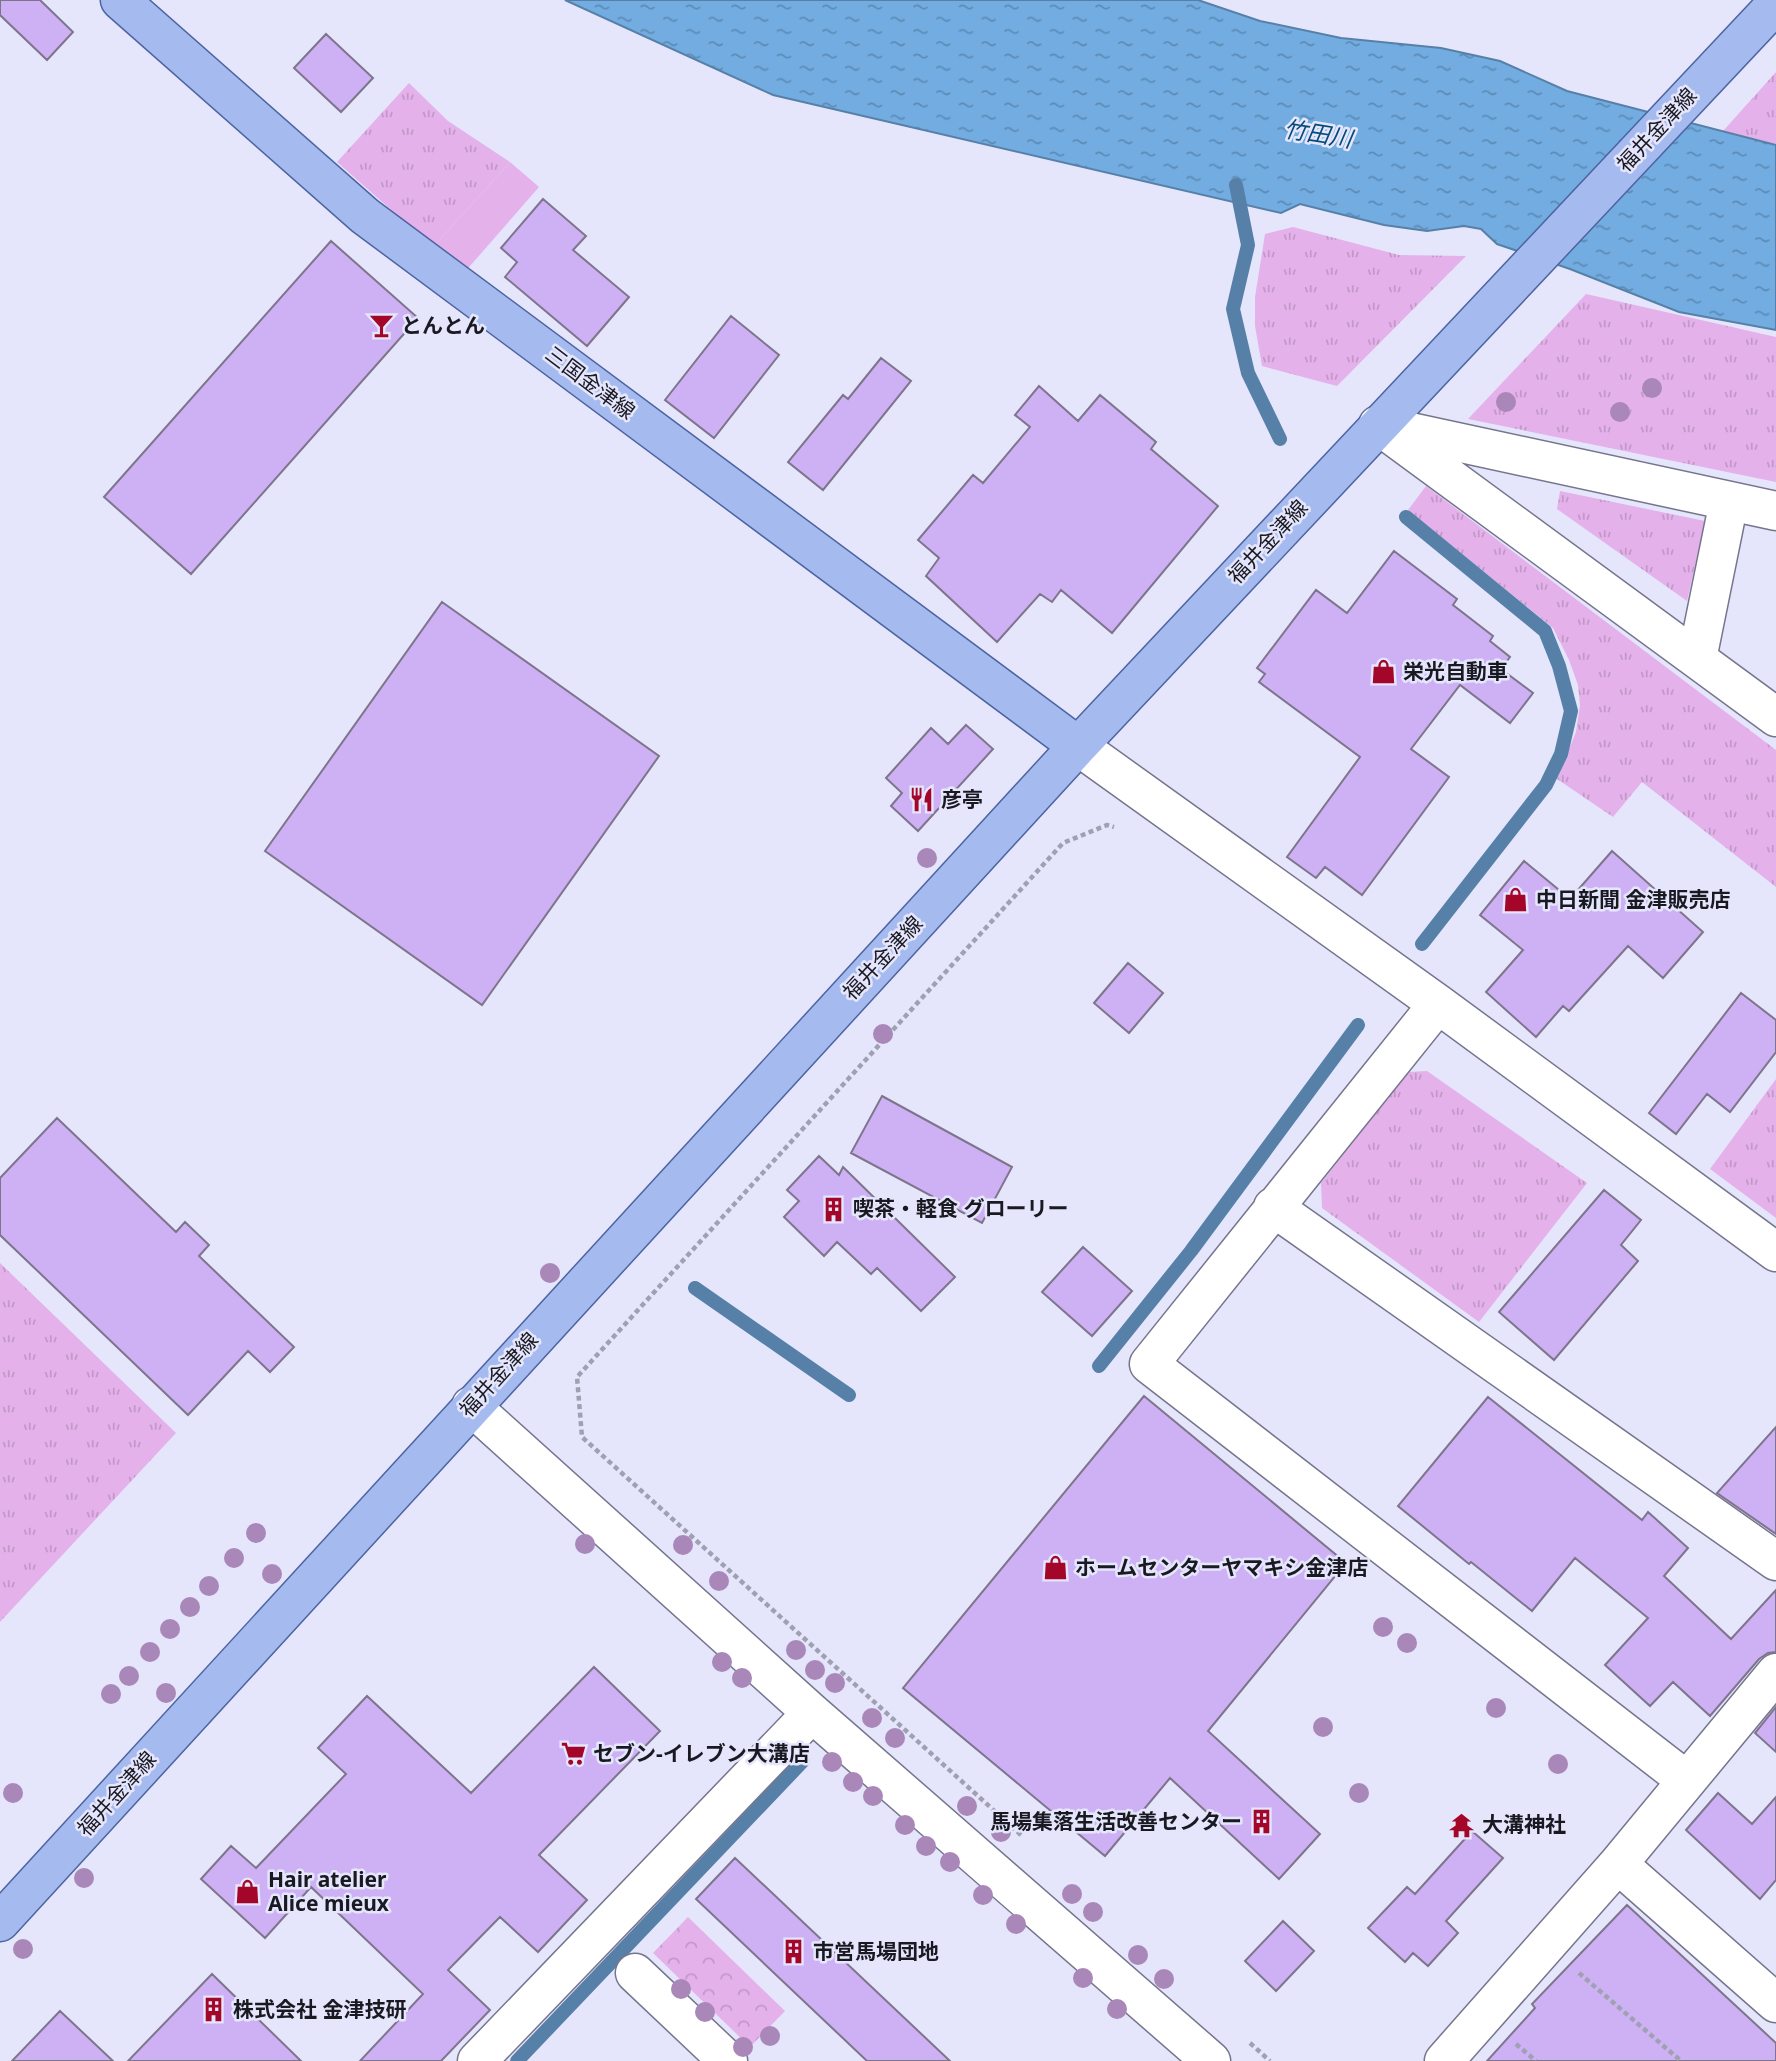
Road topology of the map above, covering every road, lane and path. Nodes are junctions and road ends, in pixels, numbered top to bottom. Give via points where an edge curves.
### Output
1 (120, 0) edge
2 (1776, 4) edge
3 (1388, 415) junction
4 (1729, 501) junction
5 (1776, 511) edge
6 (1697, 659) junction
7 (1776, 717) edge
8 (1078, 746) junction
9 (1118, 828) dead end
10 (1438, 1004) junction
11 (1273, 1207) junction
12 (1776, 1252) edge
13 (471, 1406) junction
14 (1776, 1561) edge
15 (1776, 1673) edge
16 (812, 1713) junction
17 (1686, 1780) junction
18 (1024, 1837) dead end
19 (1618, 1864) junction
20 (0, 1922) edge
21 (1546, 1945) junction
22 (635, 1973) dead end
23 (1776, 2003) edge
24 (1250, 2042) dead end
25 (480, 2060) edge
26 (728, 2061) edge
27 (1211, 2061) edge
28 (1270, 2061) edge
29 (1444, 2061) edge
30 (1681, 2061) edge

1 - 8 main road, 三国金津線 via 365,216
2 - 3 main road, 福井金津線
3 - 4 street
3 - 6 street
3 - 8 main road, 福井金津線
4 - 5 street
4 - 6 street
6 - 7 street
8 - 10 street
8 - 13 main road, 福井金津線
9 - 18 path via 1107,825 1063,843 578,1377 582,1437
10 - 11 street
10 - 12 street
11 - 14 street
11 - 17 street via 1149,1364
13 - 16 street
13 - 20 main road, 福井金津線
15 - 17 street
16 - 25 street
16 - 27 street
17 - 19 street
19 - 21 street
19 - 23 street
21 - 29 street
21 - 30 path
22 - 26 street
24 - 28 path

